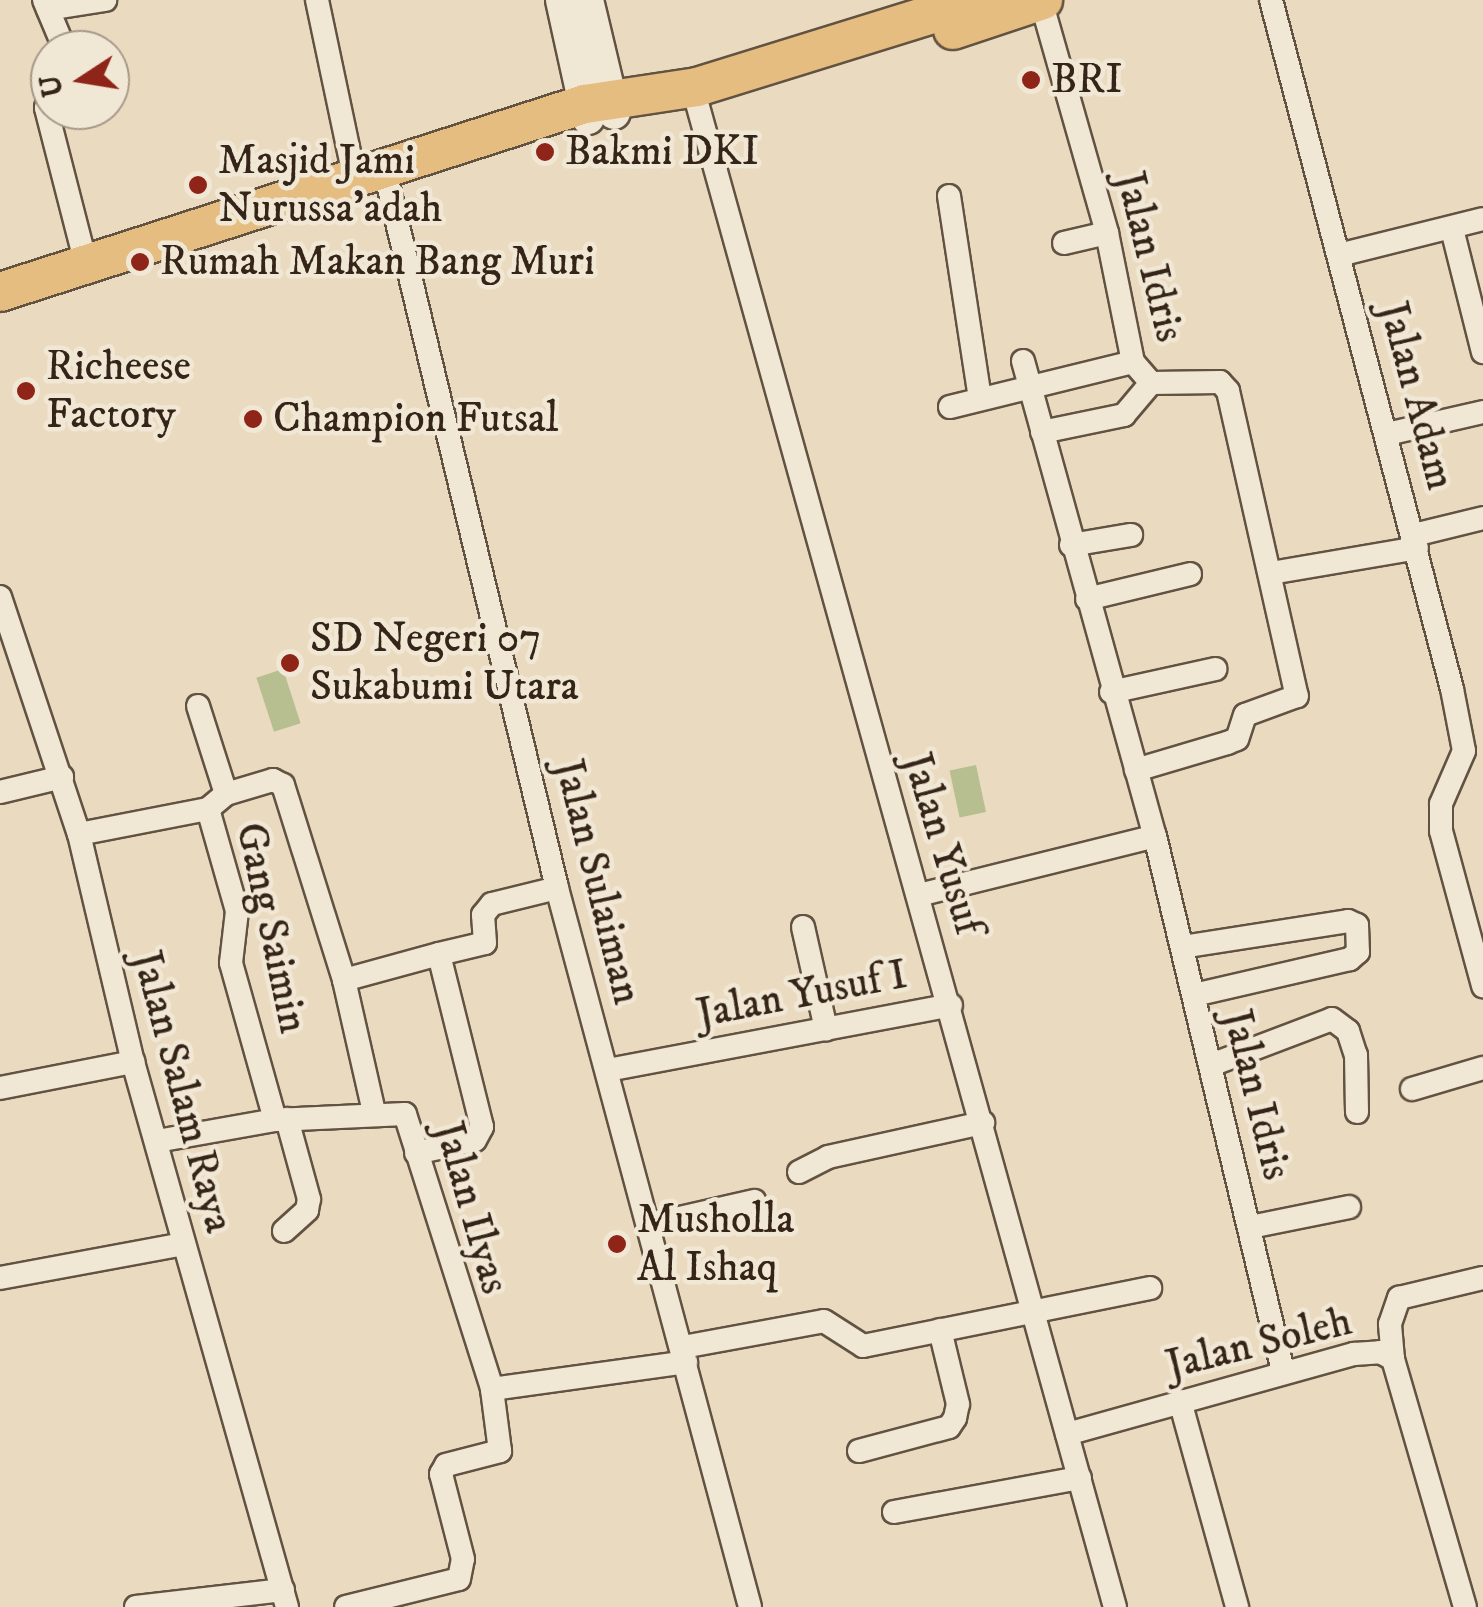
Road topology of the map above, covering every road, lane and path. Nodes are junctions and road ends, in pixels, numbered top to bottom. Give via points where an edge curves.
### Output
1 (105, 0) edge
2 (318, 0) edge
3 (562, 0) edge
4 (586, 0) edge
5 (1042, 0) edge
6 (1271, 0) edge
7 (964, 2) edge
8 (46, 5) edge
9 (57, 30) edge
10 (698, 104) junction
11 (591, 111) junction
12 (52, 130) edge
13 (370, 177) junction
14 (950, 196) dead end
15 (1483, 219) edge
16 (1452, 229) junction
17 (1108, 232) junction
18 (1064, 243) dead end
19 (1339, 255) junction
20 (86, 264) junction
21 (0, 292) edge
22 (1483, 352) edge
23 (1023, 361) dead end
24 (1133, 362) junction
25 (1151, 383) junction
26 (1028, 386) junction
27 (980, 399) junction
28 (950, 407) dead end
29 (1483, 412) edge
30 (1042, 432) junction
31 (1388, 434) junction
32 (1483, 518) edge
33 (1131, 536) dead end
34 (1416, 542) junction
35 (1071, 545) junction
36 (1271, 573) junction
37 (1190, 574) dead end
38 (0, 597) edge
39 (1087, 599) junction
40 (1216, 669) dead end
41 (1112, 692) junction
42 (198, 706) dead end
43 (1136, 770) junction
44 (62, 777) junction
45 (0, 792) edge
46 (217, 802) junction
47 (1153, 827) junction
48 (79, 834) junction
49 (557, 888) junction
50 (919, 895) junction
51 (1483, 895) edge
52 (1460, 900) junction
53 (1307, 926) junction
54 (803, 927) dead end
55 (1182, 947) junction
56 (439, 954) junction
57 (1314, 966) junction
58 (344, 980) junction
59 (1483, 986) edge
60 (1194, 995) junction
61 (951, 1005) junction
62 (826, 1029) junction
63 (133, 1062) junction
64 (1211, 1065) junction
65 (1483, 1068) edge
66 (608, 1070) junction
67 (0, 1088) edge
68 (1412, 1089) dead end
69 (374, 1112) junction
70 (1357, 1112) dead end
71 (281, 1119) junction
72 (983, 1123) junction
73 (157, 1142) junction
74 (416, 1154) junction
75 (799, 1172) dead end
76 (754, 1201) dead end
77 (1349, 1206) dead end
78 (649, 1225) junction
79 (1250, 1227) junction
80 (284, 1231) dead end
81 (183, 1244) junction
82 (0, 1278) edge
83 (1483, 1278) edge
84 (1150, 1288) dead end
85 (1033, 1310) junction
86 (940, 1330) junction
87 (685, 1354) junction
88 (1393, 1359) junction
89 (1283, 1371) junction
90 (492, 1389) junction
91 (1180, 1401) junction
92 (1068, 1434) junction
93 (859, 1450) dead end
94 (1080, 1478) junction
95 (894, 1512) dead end
96 (285, 1599) edge
97 (136, 1607) edge
98 (346, 1607) edge
99 (750, 1607) edge
100 (1115, 1607) edge
101 (1237, 1607) edge
102 (1464, 1607) edge

1 - 8 street
2 - 13 street, Jalan Sulaiman
3 - 11 main road
4 - 11 main road
5 - 10 main road via 848,64
5 - 17 street, Jalan Idris
6 - 19 street, Jalan Adam
7 - 11 main road via 697,87
8 - 9 street
10 - 11 main road
10 - 50 street, Jalan Yusuf
11 - 13 main road
12 - 20 street
13 - 20 main road
13 - 49 street, Jalan Sulaiman
14 - 27 street
15 - 16 street
16 - 19 street
16 - 22 street
17 - 18 street
17 - 24 street, Jalan Idris
19 - 31 street, Jalan Adam
20 - 21 main road
23 - 26 street, Jalan Idris
24 - 25 street, Jalan Idris
24 - 26 street
25 - 30 street via 1124,415
25 - 36 street, Jalan Idris via 1220,382 1228,391
26 - 27 street
26 - 30 street, Jalan Idris
27 - 28 street
29 - 31 street
30 - 35 street, Jalan Idris
31 - 34 street, Jalan Adam
32 - 34 street
33 - 35 street
34 - 36 street
34 - 52 street, Jalan Adam via 1464,752 1441,804
35 - 39 street, Jalan Idris
36 - 43 street, Jalan Idris via 1294,702 1244,714 1237,739 1228,743
37 - 39 street
38 - 44 street, Jalan Salam Raya
39 - 41 street, Jalan Idris
40 - 41 street
41 - 43 street, Jalan Idris
42 - 46 street, Gang Saimin
43 - 47 street, Jalan Idris
44 - 45 street
44 - 48 street, Jalan Salam Raya
46 - 48 street
46 - 58 street via 273,780 292,796
46 - 71 street, Gang Saimin via 238,911 231,962
47 - 50 street
47 - 55 street, Jalan Idris
48 - 63 street, Jalan Salam Raya
49 - 56 street via 492,904 483,915 485,943
49 - 66 street, Jalan Sulaiman
50 - 61 street, Jalan Yusuf
51 - 52 street
52 - 59 street, Jalan Adam
53 - 55 street
53 - 57 street
53 - 57 street via 1358,925 1356,955
54 - 62 street
55 - 60 street, Jalan Idris
56 - 58 street
56 - 74 street via 482,1126 475,1140
57 - 60 street
58 - 69 street
60 - 64 street, Jalan Idris
61 - 62 street, Jalan Yusuf I
61 - 72 street, Jalan Yusuf
62 - 66 street, Jalan Yusuf I
63 - 67 street
63 - 73 street, Jalan Salam Raya
64 - 70 street via 1332,1019 1353,1041
64 - 79 street, Jalan Idris
65 - 68 street
66 - 78 street, Jalan Sulaiman
69 - 71 street, Jalan Ilyas
69 - 74 street, Jalan Ilyas via 405,1114
71 - 73 street, Jalan Ilyas
71 - 80 street, Gang Saimin via 309,1199 308,1210
72 - 75 street via 828,1157
72 - 85 street, Jalan Yusuf
73 - 81 street, Jalan Salam Raya
74 - 90 street, Jalan Ilyas
76 - 78 street
77 - 79 street
78 - 87 street, Jalan Sulaiman
79 - 89 street, Jalan Idris
81 - 82 street
81 - 96 street, Jalan Salam Raya
83 - 88 street via 1400,1298 1390,1324
84 - 85 street
85 - 86 street
85 - 92 street, Jalan Yusuf
86 - 87 street via 856,1346 838,1325 824,1322
86 - 93 street via 956,1418 949,1427
87 - 90 street
87 - 99 street, Jalan Sulaiman
88 - 89 street, Jalan Soleh via 1366,1352
88 - 102 street, Jalan Soleh
89 - 91 street, Jalan Soleh
90 - 98 street, Jalan Ilyas via 500,1451 446,1465 441,1474 463,1560 459,1579
91 - 92 street, Jalan Soleh
91 - 101 street
92 - 94 street, Jalan Yusuf
94 - 95 street
94 - 100 street, Jalan Yusuf
96 - 97 street

